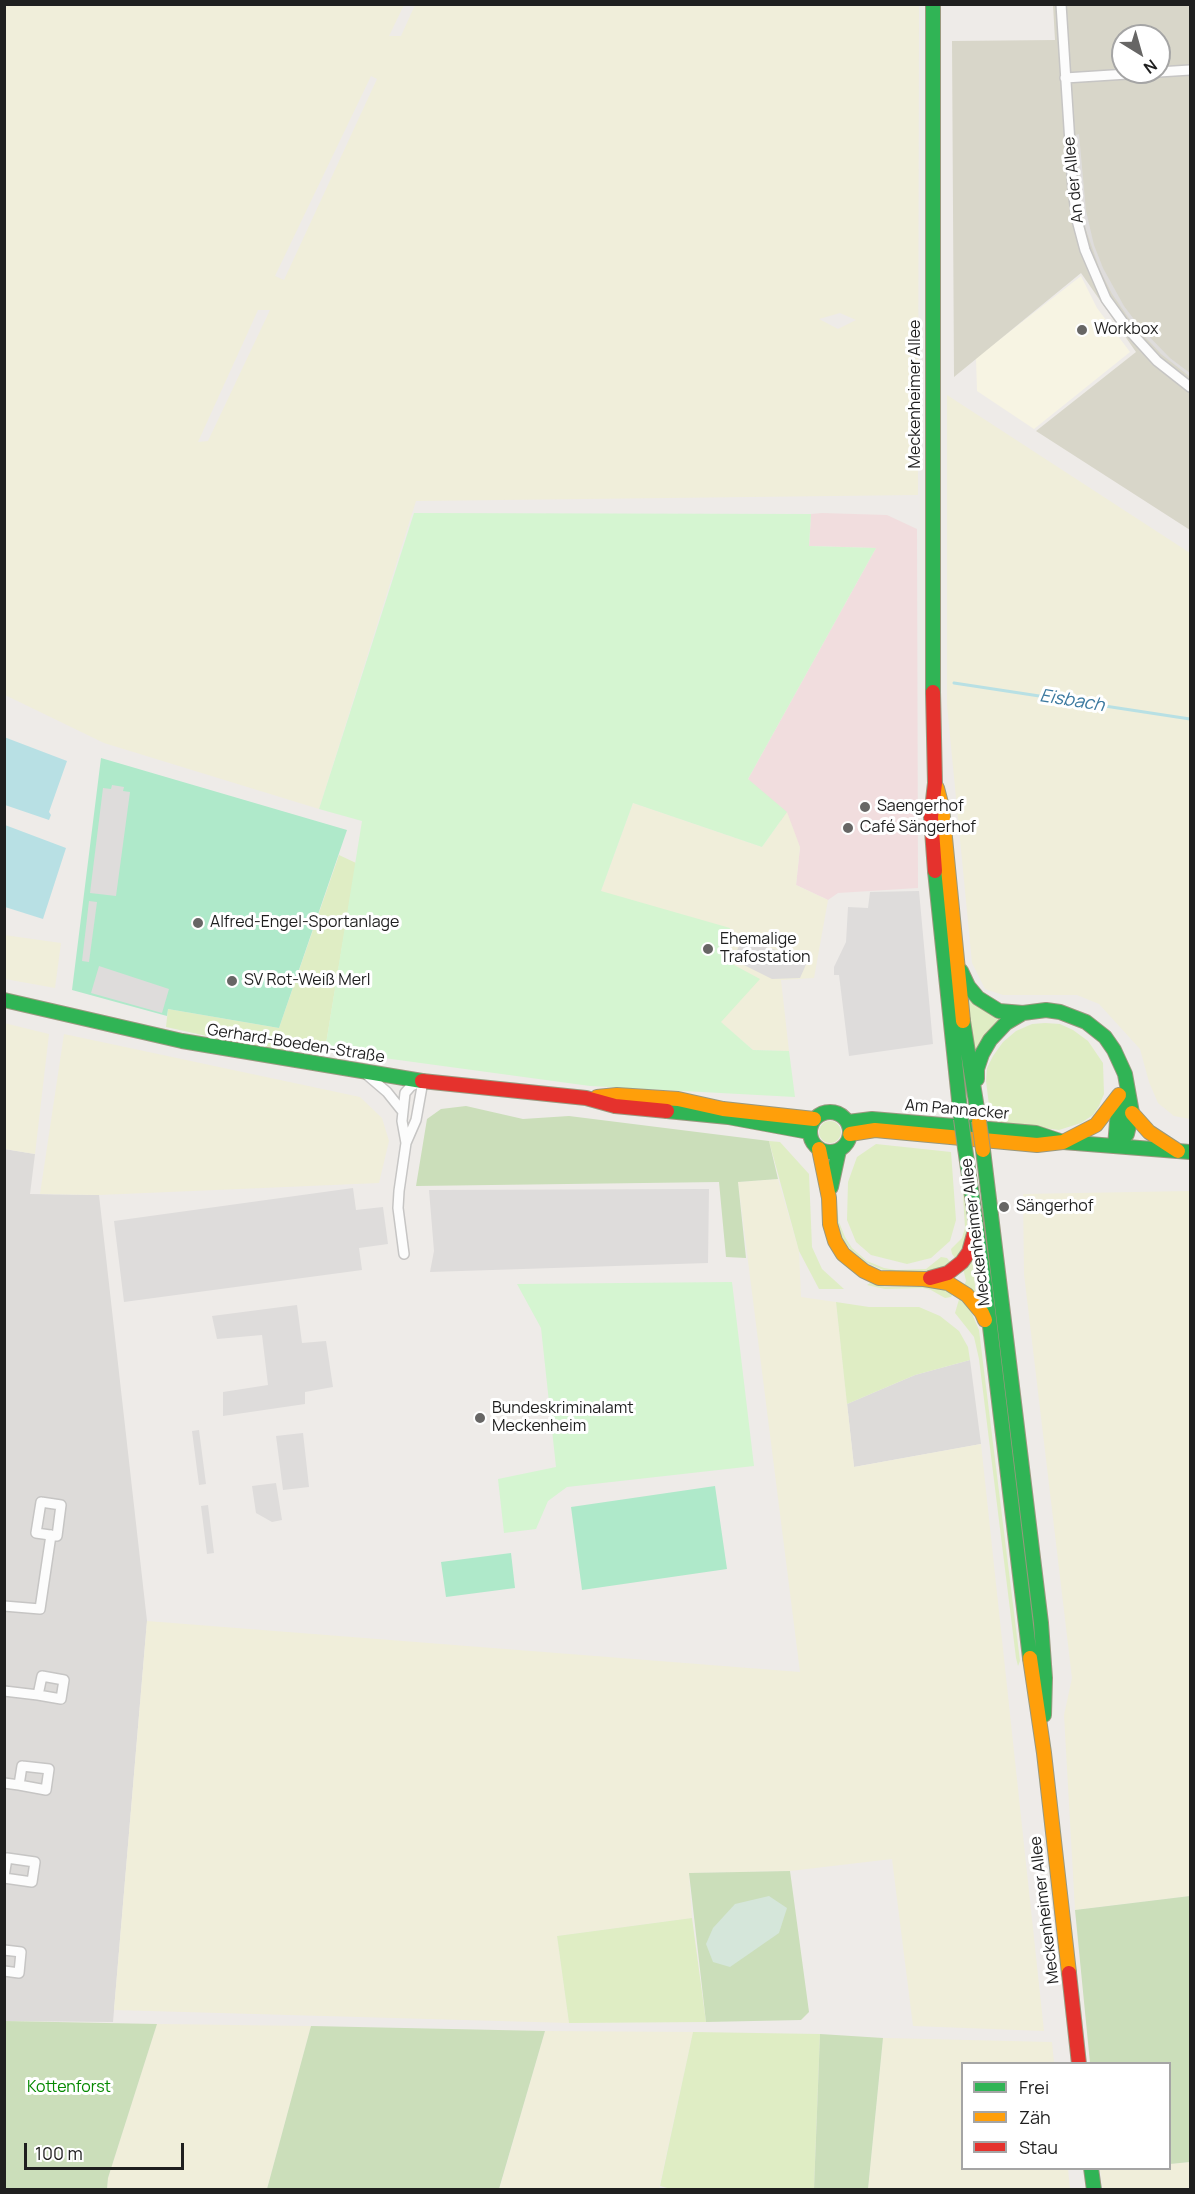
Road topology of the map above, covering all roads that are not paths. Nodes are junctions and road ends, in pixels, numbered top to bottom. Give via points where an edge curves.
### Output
1 (933, 4) edge
2 (1061, 4) edge
3 (1191, 70) edge
4 (1065, 78) junction
5 (1191, 387) edge
6 (935, 783) junction
7 (957, 964) junction
8 (4, 1000) edge
9 (1023, 1013) junction
10 (1118, 1059) junction
11 (364, 1072) junction
12 (423, 1081) junction
13 (1119, 1095) junction
14 (977, 1105) junction
15 (403, 1112) junction
16 (1132, 1113) junction
17 (811, 1126) junction
18 (849, 1128) junction
19 (1063, 1142) junction
20 (405, 1143) junction
21 (1114, 1146) junction
22 (819, 1149) junction
23 (839, 1150) junction
24 (1185, 1152) edge
25 (829, 1198) junction
26 (975, 1229) junction
27 (404, 1254) dead end
28 (924, 1279) junction
29 (988, 1328) junction
30 (51, 1535) dead end
31 (4, 1606) edge
32 (1038, 1679) junction
33 (4, 1691) edge
34 (38, 1695) dead end
35 (4, 1783) edge
36 (19, 1785) dead end
37 (4, 1950) edge
38 (4, 1971) edge
39 (1079, 2062) edge
40 (1091, 2170) edge
41 (1094, 2190) edge

1 - 6 main road, Meckenheimer Allee
2 - 4 street, An der Allee
3 - 4 street
4 - 5 street, An der Allee via 1077,220 1091,267 1106,299 1127,328 1156,362
6 - 7 main road, Meckenheimer Allee via 942,807
6 - 26 main road, Meckenheimer Allee, bridge via 931,817 934,867
7 - 9 main road via 968,986 984,1004 999,1011
7 - 14 main road, Meckenheimer Allee
8 - 11 main road, Gerhard-Boeden-Straße via 182,1041
9 - 10 main road via 1053,1011 1079,1018 1101,1033
9 - 14 main road via 1000,1028 982,1054 977,1069
10 - 13 main road
10 - 16 main road
11 - 12 main road, Gerhard-Boeden-Straße
11 - 15 street
12 - 15 street via 406,1090
12 - 17 main road, Gerhard-Boeden-Straße via 586,1098 617,1095 678,1099
12 - 20 street via 416,1120
13 - 19 main road via 1096,1125
13 - 21 main road
14 - 32 main road, Meckenheimer Allee, bridge via 1040,1611
15 - 20 street
16 - 21 main road via 1127,1134
16 - 24 main road via 1144,1128
17 - 18 main road, Gerhard-Boeden-Straße via 820,1114 837,1112
17 - 22 main road via 812,1143
18 - 19 main road, Am Pannacker via 1037,1145
18 - 23 main road
19 - 21 main road, Am Pannacker
20 - 27 street via 399,1199
21 - 24 main road, Am Pannacker
22 - 23 main road
22 - 25 main road
23 - 25 main road
25 - 28 main road via 832,1233 848,1260 879,1278
26 - 28 main road via 962,1262 948,1273
26 - 29 main road, Meckenheimer Allee
28 - 29 main road via 940,1280 960,1289 982,1313
29 - 32 main road, Meckenheimer Allee
30 - 31 street via 40,1609
32 - 39 main road, Meckenheimer Allee
33 - 34 street
35 - 36 street
37 - 38 street via 21,1953 18,1973
40 - 41 main road

